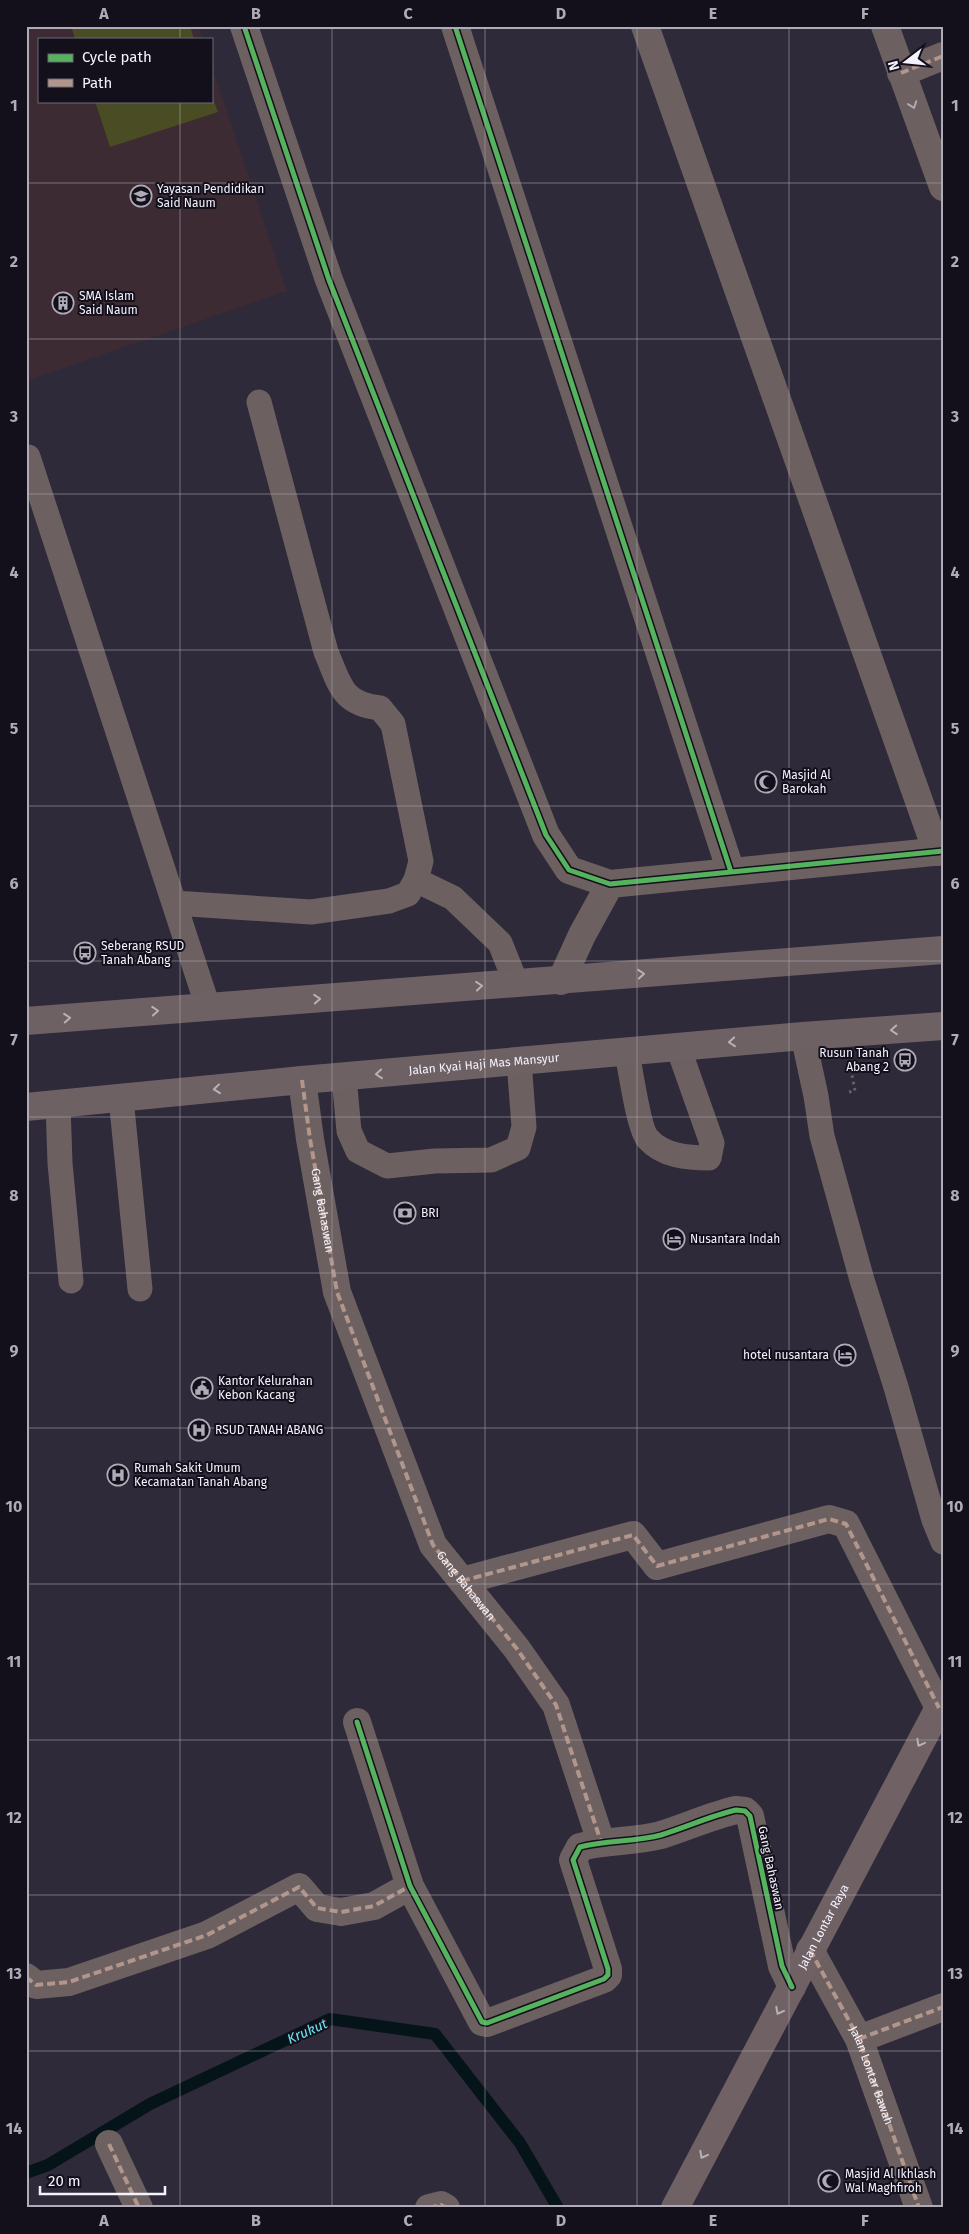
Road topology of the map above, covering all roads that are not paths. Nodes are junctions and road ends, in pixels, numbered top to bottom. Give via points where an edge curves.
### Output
1 (244, 26) edge
2 (455, 26) edge
3 (645, 26) edge
4 (885, 26) edge
5 (943, 56) edge
6 (901, 73) junction
7 (943, 187) edge
8 (259, 402) dead end
9 (28, 457) dead end
10 (940, 851) edge
11 (730, 872) junction
12 (416, 880) junction
13 (610, 884) junction
14 (174, 903) junction
15 (943, 950) edge
16 (561, 981) junction
17 (516, 983) junction
18 (208, 1008) junction
19 (26, 1021) edge
20 (943, 1026) edge
21 (803, 1036) junction
22 (678, 1047) junction
23 (627, 1052) junction
24 (519, 1061) junction
25 (344, 1077) junction
26 (302, 1080) junction
27 (121, 1098) junction
28 (58, 1104) junction
29 (26, 1108) edge
30 (71, 1281) dead end
31 (140, 1289) dead end
32 (943, 1542) edge
33 (462, 1581) junction
34 (941, 1704) edge
35 (357, 1722) dead end
36 (601, 1842) junction
37 (410, 1886) junction
38 (810, 1950) junction
39 (31, 1981) edge
40 (792, 1987) junction
41 (943, 2007) edge
42 (860, 2039) junction
43 (109, 2144) dead end
44 (139, 2208) edge
45 (428, 2208) edge
46 (446, 2208) edge
47 (675, 2208) edge
48 (919, 2208) edge

1 - 13 street via 329,280 546,836 569,870
2 - 11 street
3 - 10 street
4 - 6 street
5 - 6 street
6 -> 7 street
8 - 12 lane via 326,652 338,681 349,698 364,706 380,708 393,724 421,861
9 - 14 lane
10 - 11 street
11 - 13 street
12 - 14 lane via 408,894 389,901 311,912
12 - 17 lane via 453,898 500,943
13 - 16 street
14 - 18 lane
16 -> 15 main road
16 - 17 main road
18 -> 17 main road
19 -> 18 main road
20 -> 21 main road, Jalan Kyai Haji Mas Mansyur
21 -> 22 main road, Jalan Kyai Haji Mas Mansyur
21 - 32 lane via 822,1136 862,1280
22 - 23 main road, Jalan Kyai Haji Mas Mansyur
22 - 23 lane via 712,1143 710,1158 671,1154 646,1138
23 - 24 main road, Jalan Kyai Haji Mas Mansyur
24 -> 25 main road, Jalan Kyai Haji Mas Mansyur
24 - 25 lane via 524,1127 518,1148 491,1160 387,1166 358,1151 349,1131
25 - 26 main road, Jalan Kyai Haji Mas Mansyur
26 -> 27 main road, Jalan Kyai Haji Mas Mansyur
26 - 33 street, Gang Bahaswan via 337,1292 433,1545
27 - 28 main road, Jalan Kyai Haji Mas Mansyur
27 - 31 lane
28 - 29 main road, Jalan Kyai Haji Mas Mansyur
28 - 30 lane
33 - 34 street via 633,1535 657,1566 829,1519 846,1524
33 - 36 street, Gang Bahaswan via 517,1649 556,1705
34 -> 38 street, Jalan Lontar Raya
35 - 37 street
36 - 37 street via 580,1847 573,1860 608,1975 487,2023 477,2017
36 - 40 street, Gang Bahaswan via 661,1835 720,1813 745,1811 752,1823 782,1966
37 - 39 street via 374,1906 341,1912 317,1908 299,1887 207,1935 69,1982
38 - 40 street, Jalan Lontar Raya
38 - 42 street, Jalan Lontar Bawah
40 -> 47 street, Jalan Lontar Raya
41 - 42 street
42 - 48 street, Jalan Lontar Bawah
43 - 44 street
45 - 46 street via 441,2204

